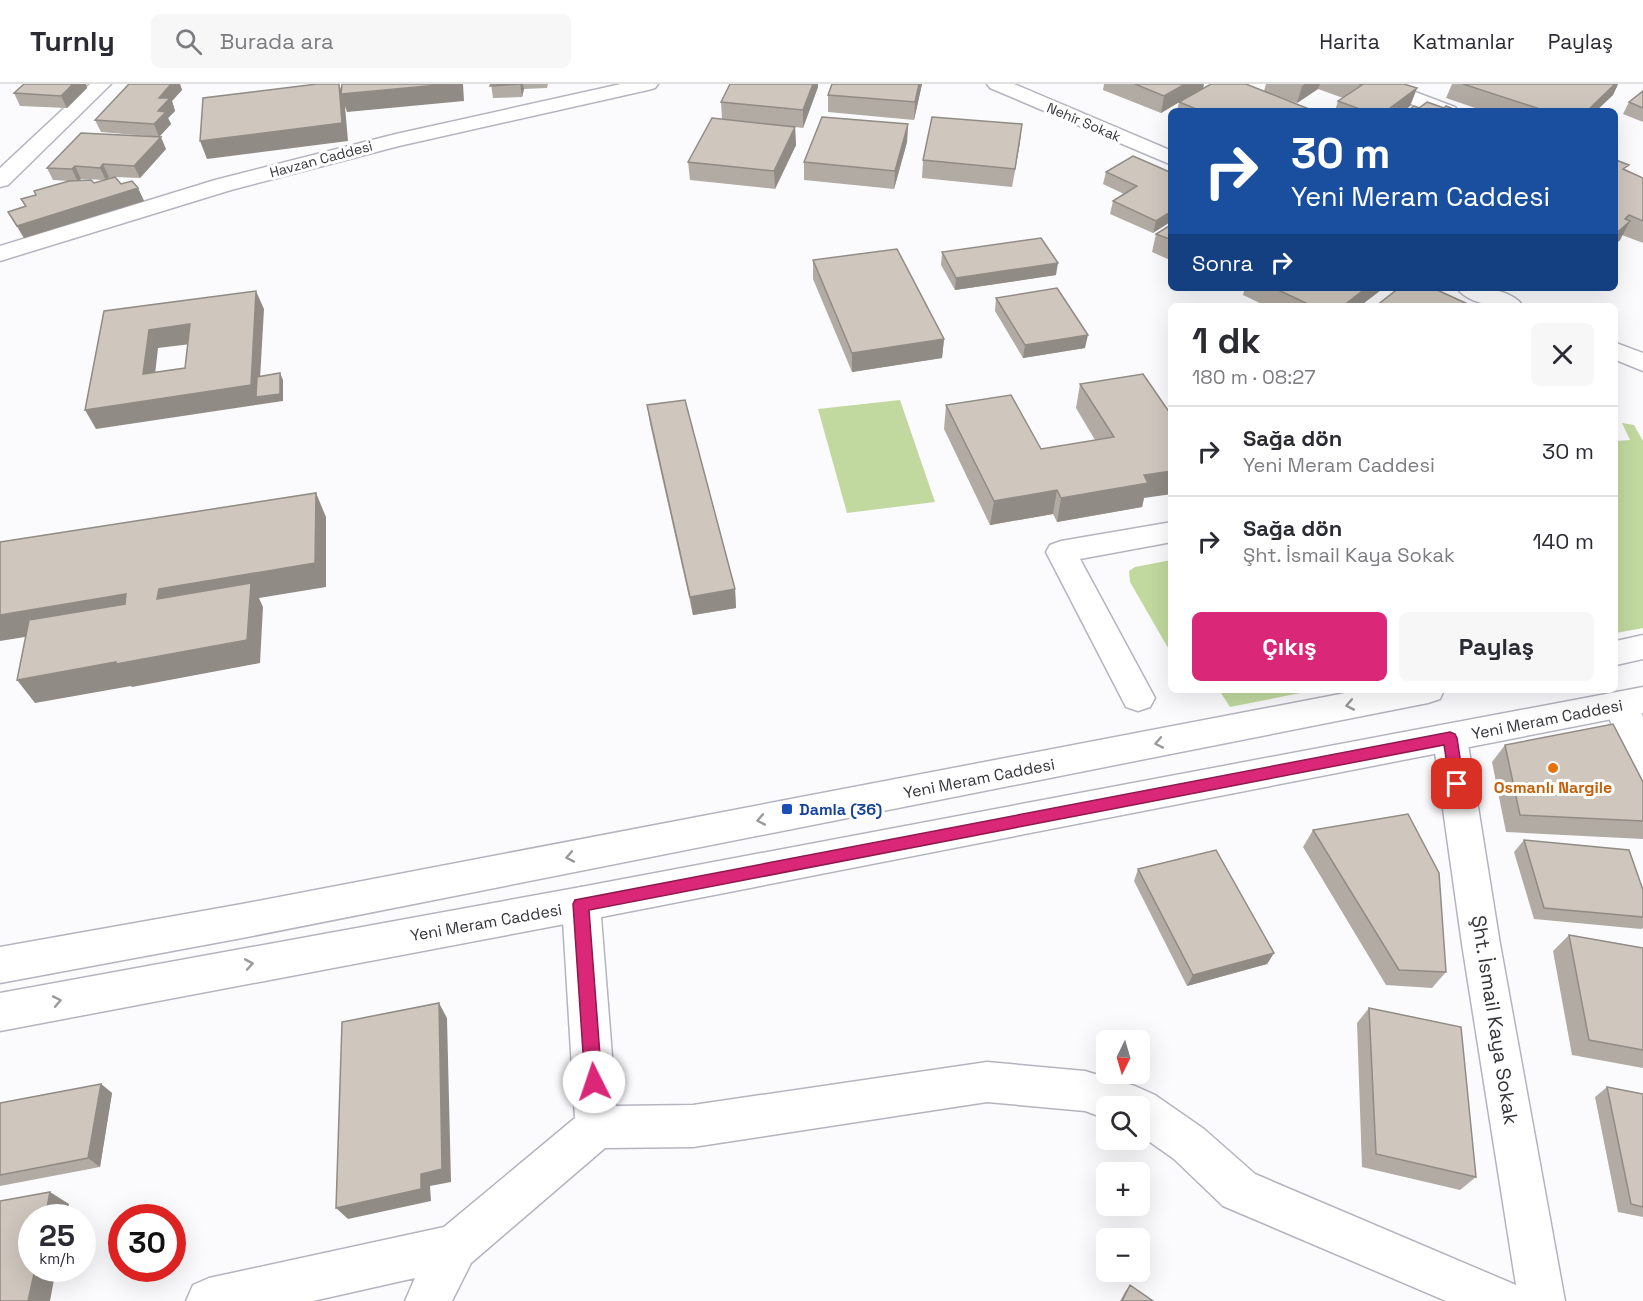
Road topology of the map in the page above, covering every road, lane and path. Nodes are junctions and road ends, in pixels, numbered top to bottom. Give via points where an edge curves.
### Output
1 (101, 84) edge
2 (648, 84) edge
3 (997, 84) edge
4 (1376, 84) edge
5 (1440, 108) edge
6 (1168, 157) edge
7 (0, 180) edge
8 (0, 254) edge
9 (1476, 291) edge
10 (1504, 303) edge
11 (1618, 352) edge
12 (1643, 363) edge
13 (1643, 374) edge
14 (1618, 378) edge
15 (1168, 533) edge
16 (1643, 647) edge
17 (1618, 653) edge
18 (1413, 693) edge
19 (1138, 698) dead end
20 (1633, 702) edge
21 (1450, 738) junction
22 (1643, 778) edge
23 (580, 904) junction
24 (0, 965) edge
25 (0, 1012) edge
26 (1101, 1096) edge
27 (1150, 1117) edge
28 (597, 1127) junction
29 (456, 1247) junction
30 (209, 1301) edge
31 (428, 1301) edge
32 (1500, 1301) edge
33 (1542, 1301) edge

1 - 7 street
2 - 8 street, Havzan Caddesi via 396,140 234,182
3 - 6 street, Nehir Sokak
4 - 5 street
9 - 10 street
11 - 12 street
13 - 14 street
15 - 19 street via 1061,552
16 - 17 street
18 -> 24 street, Yeni Meram Caddesi
20 - 21 street, Yeni Meram Caddesi
20 - 22 street
21 - 23 street, Yeni Meram Caddesi
21 - 33 street, Şht. İsmail Kaya Sokak
25 -> 23 street, Yeni Meram Caddesi
23 - 28 street
26 - 28 street via 1085,1091 987,1082 693,1126
27 - 32 street via 1189,1144 1239,1190
28 - 29 street
29 - 30 street
29 - 31 street

